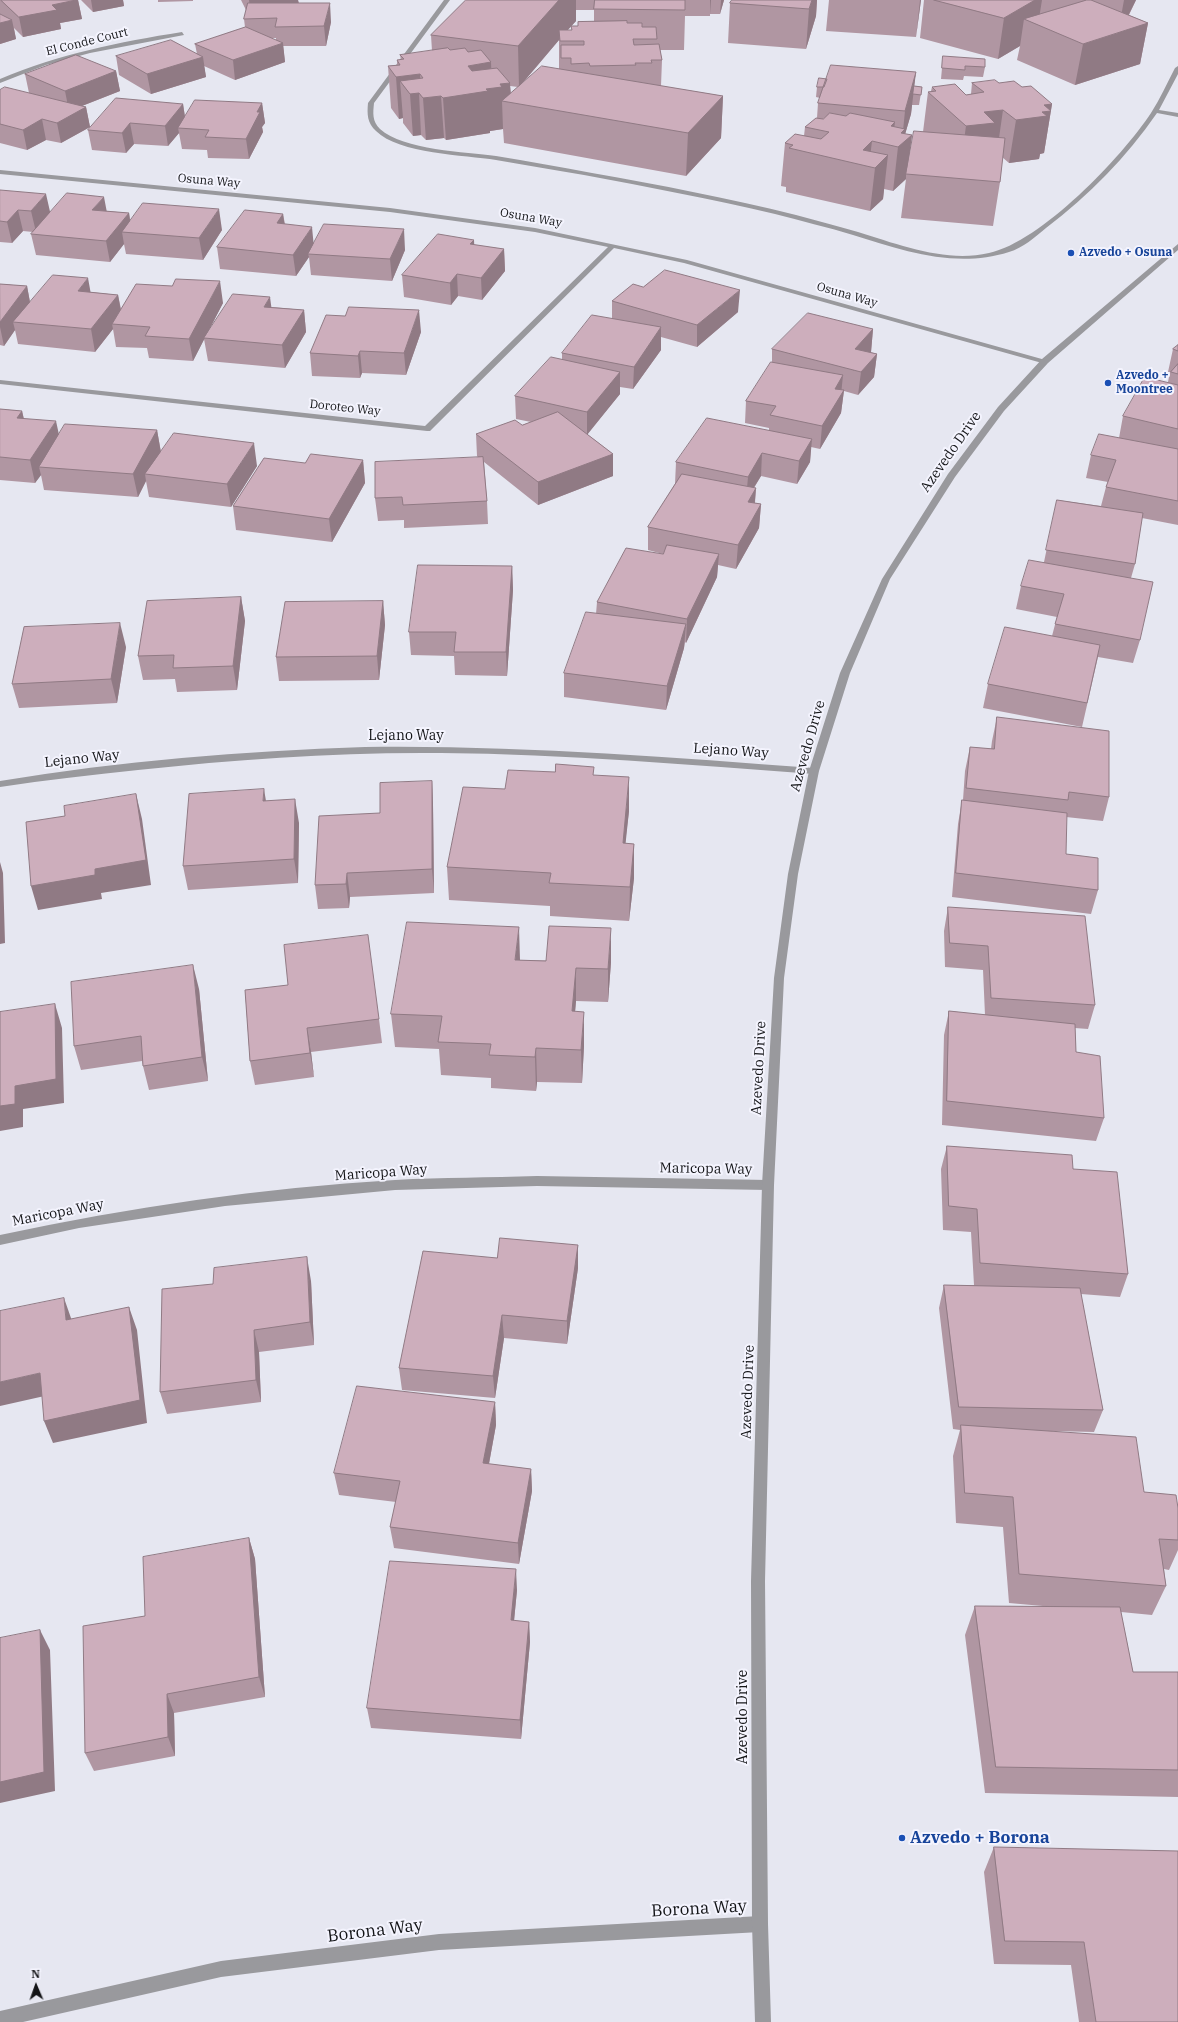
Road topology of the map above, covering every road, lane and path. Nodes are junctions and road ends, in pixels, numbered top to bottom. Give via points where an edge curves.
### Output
1 (447, 0) edge
2 (182, 34) dead end
3 (1178, 68) edge
4 (0, 81) edge
5 (1155, 111) junction
6 (1178, 115) edge
7 (0, 172) edge
8 (614, 245) junction
9 (1178, 246) edge
10 (1045, 361) junction
11 (0, 382) edge
12 (814, 771) junction
13 (0, 784) edge
14 (768, 1185) junction
15 (0, 1240) edge
16 (760, 1924) junction
17 (0, 2019) edge
18 (763, 2022) edge

1 - 5 street via 371,103 368,111 372,124 385,135 406,144 434,151 618,179 726,201 936,255 964,257 993,254 1022,243 1061,213 1110,169
2 - 4 street, El Conde Court via 82,53
3 - 5 street
5 - 6 street
7 - 8 street, Osuna Way via 390,210 520,227
8 - 10 street, Osuna Way via 685,261
8 - 11 street, Doroteo Way via 427,429
9 - 10 street, Azevedo Drive
10 - 12 street, Azevedo Drive via 1001,409 965,458 886,579 845,673
12 - 13 street, Lejano Way via 558,753 338,751 220,758 40,777
12 - 14 street, Azevedo Drive via 792,874 779,978
14 - 15 street, Maricopa Way via 537,1181 395,1185 225,1201 79,1223
14 - 16 street, Azevedo Drive via 758,1581
16 - 17 street, Borona Way via 440,1942 252,1965 221,1969
16 - 18 street, Azevedo Drive

